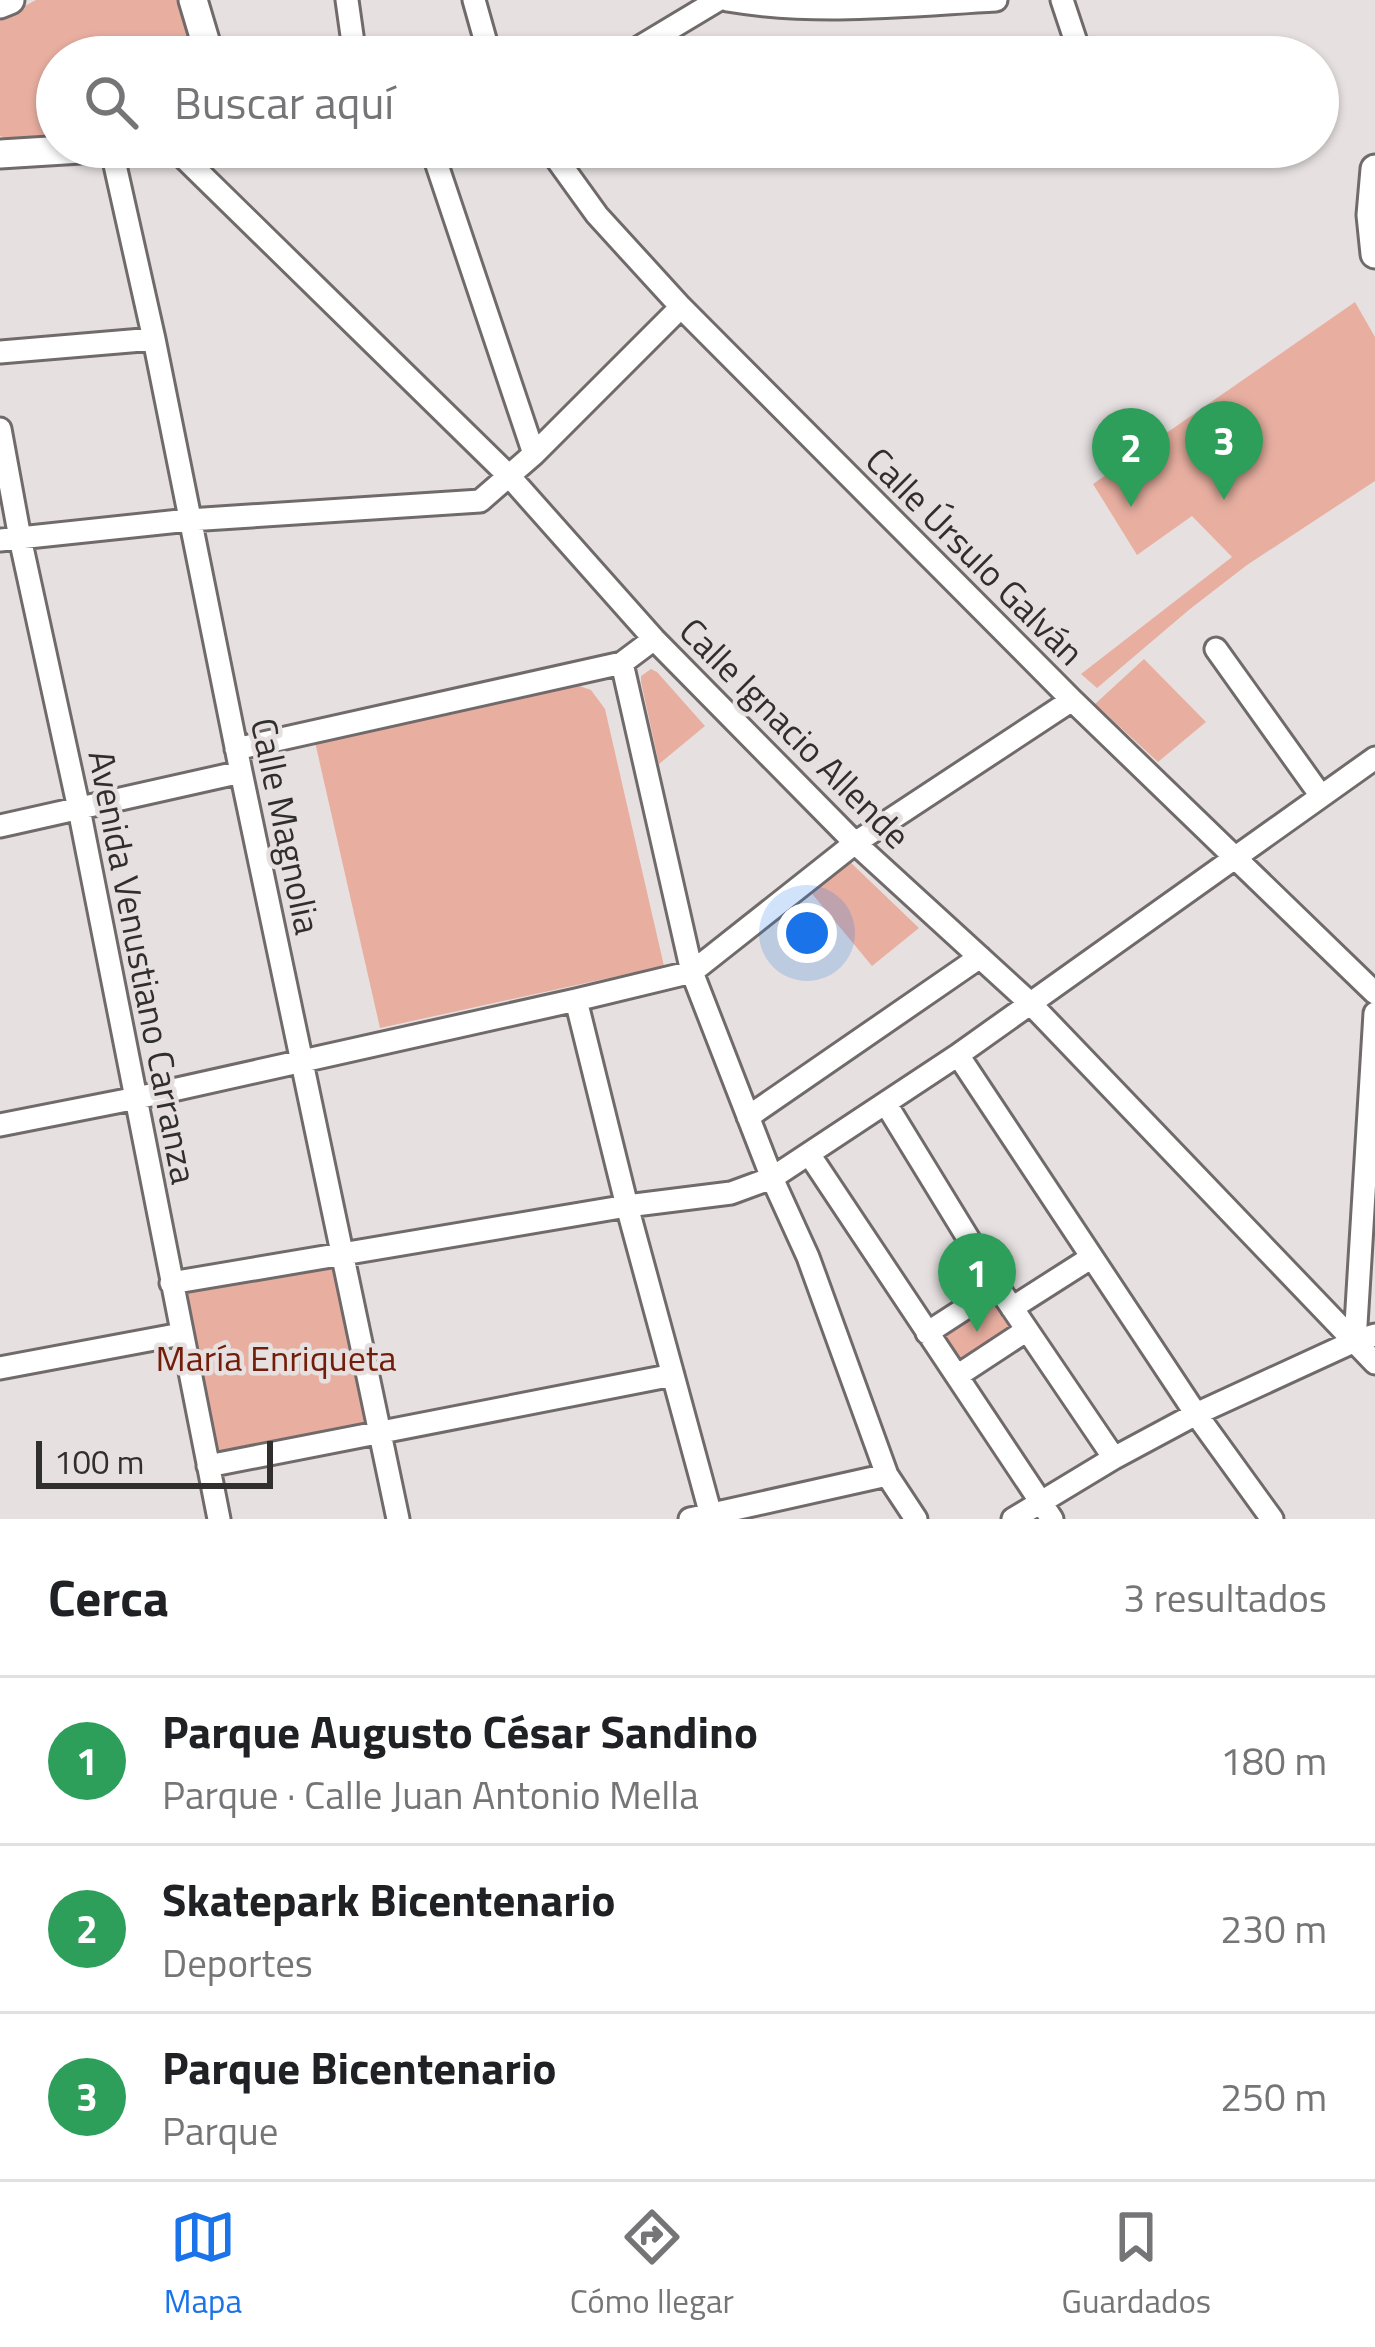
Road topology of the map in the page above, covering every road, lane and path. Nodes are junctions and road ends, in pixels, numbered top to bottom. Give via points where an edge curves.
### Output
1 (10, 0) edge
2 (193, 0) edge
3 (347, 0) edge
4 (474, 0) edge
5 (488, 0) edge
6 (718, 0) edge
7 (727, 0) edge
8 (996, 0) edge
9 (1062, 0) edge
10 (0, 2) edge
11 (777, 4) edge
12 (206, 36) edge
13 (352, 36) edge
14 (484, 36) edge
15 (497, 36) edge
16 (658, 36) edge
17 (1074, 36) edge
18 (36, 152) edge
19 (0, 154) edge
20 (117, 168) edge
21 (194, 168) edge
22 (437, 168) edge
23 (563, 168) edge
24 (1375, 169) edge
25 (1375, 254) edge
26 (681, 307) junction
27 (154, 339) junction
28 (0, 352) edge
29 (0, 429) edge
30 (534, 454) junction
31 (510, 477) junction
32 (189, 520) junction
33 (10, 539) edge
34 (653, 639) junction
35 (1216, 649) dead end
36 (622, 663) junction
37 (1072, 700) junction
38 (236, 748) junction
39 (1375, 758) edge
40 (241, 772) junction
41 (1321, 796) junction
42 (79, 808) junction
43 (0, 826) edge
44 (855, 843) junction
45 (1236, 857) junction
46 (980, 957) junction
47 (692, 971) junction
48 (1375, 993) edge
49 (576, 1000) junction
50 (1030, 1003) junction
51 (1375, 1012) edge
52 (958, 1055) junction
53 (302, 1060) junction
54 (137, 1098) junction
55 (886, 1104) junction
56 (748, 1117) junction
57 (0, 1125) edge
58 (808, 1154) junction
59 (772, 1178) junction
60 (627, 1205) junction
61 (344, 1255) junction
62 (1092, 1257) junction
63 (171, 1283) junction
64 (998, 1287) junction
65 (1012, 1308) junction
66 (1027, 1330) junction
67 (927, 1333) junction
68 (181, 1334) junction
69 (1365, 1338) edge
70 (1375, 1363) edge
71 (0, 1368) edge
72 (673, 1375) junction
73 (957, 1376) junction
74 (1196, 1414) junction
75 (381, 1432) junction
76 (1114, 1458) junction
77 (208, 1466) junction
78 (887, 1475) junction
79 (1046, 1510) edge
80 (704, 1518) edge
81 (219, 1519) edge
82 (398, 1519) edge
83 (916, 1519) edge
84 (1012, 1519) edge
85 (1272, 1519) edge

1 - 10 main road
2 - 12 main road
3 - 13 street
4 - 14 street
5 - 15 street
6 - 16 street
7 - 11 street
8 - 11 street
9 - 17 street
18 - 19 main road
20 - 27 street, Calle Magnolia
21 - 31 street, Calle Ignacio Allende
22 - 30 street
23 - 26 street, Calle Úrsulo Galván
24 - 25 main road
26 - 30 street
26 - 37 street, Calle Úrsulo Galván
27 - 28 street
27 - 32 street, Calle Magnolia
29 - 33 street, Avenida Venustiano Carranza
30 - 31 street
31 - 32 street via 480,501
31 - 34 street, Calle Ignacio Allende
32 - 33 street
32 - 38 street, Calle Magnolia
33 - 42 street, Avenida Venustiano Carranza
34 - 36 street
34 - 44 street, Calle Ignacio Allende
35 - 41 street
36 - 38 street
36 - 47 street
37 - 44 street
37 - 45 street, Calle Úrsulo Galván
38 - 40 street, Calle Magnolia
39 - 41 street
40 - 42 street
40 - 53 street, Calle Magnolia
41 - 45 street
42 - 43 street
42 - 54 street, Avenida Venustiano Carranza
44 - 46 street, Calle Ignacio Allende
44 - 47 street
45 - 48 street, Calle Úrsulo Galván
45 - 50 street
46 - 50 street, Calle Ignacio Allende
46 - 56 street
47 - 49 street
47 - 56 street
49 - 53 street
49 - 60 street
50 - 52 street
50 - 69 street, Calle Ignacio Allende
51 - 69 street
52 - 55 street
52 - 62 street
53 - 54 street
53 - 61 street, Calle Magnolia
54 - 57 street
54 - 63 street, Avenida Venustiano Carranza
55 - 58 street
55 - 64 street
56 - 59 street
58 - 59 street
58 - 67 street
59 - 60 street via 731,1192
59 - 78 street
60 - 61 street
60 - 72 street
61 - 63 street
61 - 75 street, Calle Magnolia
62 - 65 street
62 - 74 street
63 - 68 street, Avenida Venustiano Carranza
64 - 65 street
64 - 67 street
65 - 66 street
66 - 73 street
66 - 76 street
67 - 73 street
68 - 71 street
68 - 77 street, Avenida Venustiano Carranza
69 - 70 street, Calle Ignacio Allende
69 - 74 street
72 - 75 street
72 - 80 street
73 - 79 street
74 - 76 street
74 - 85 street
75 - 77 street
75 - 82 street, Calle Magnolia
76 - 79 street
77 - 81 street, Avenida Venustiano Carranza
78 - 80 street
78 - 83 street
79 - 84 street

